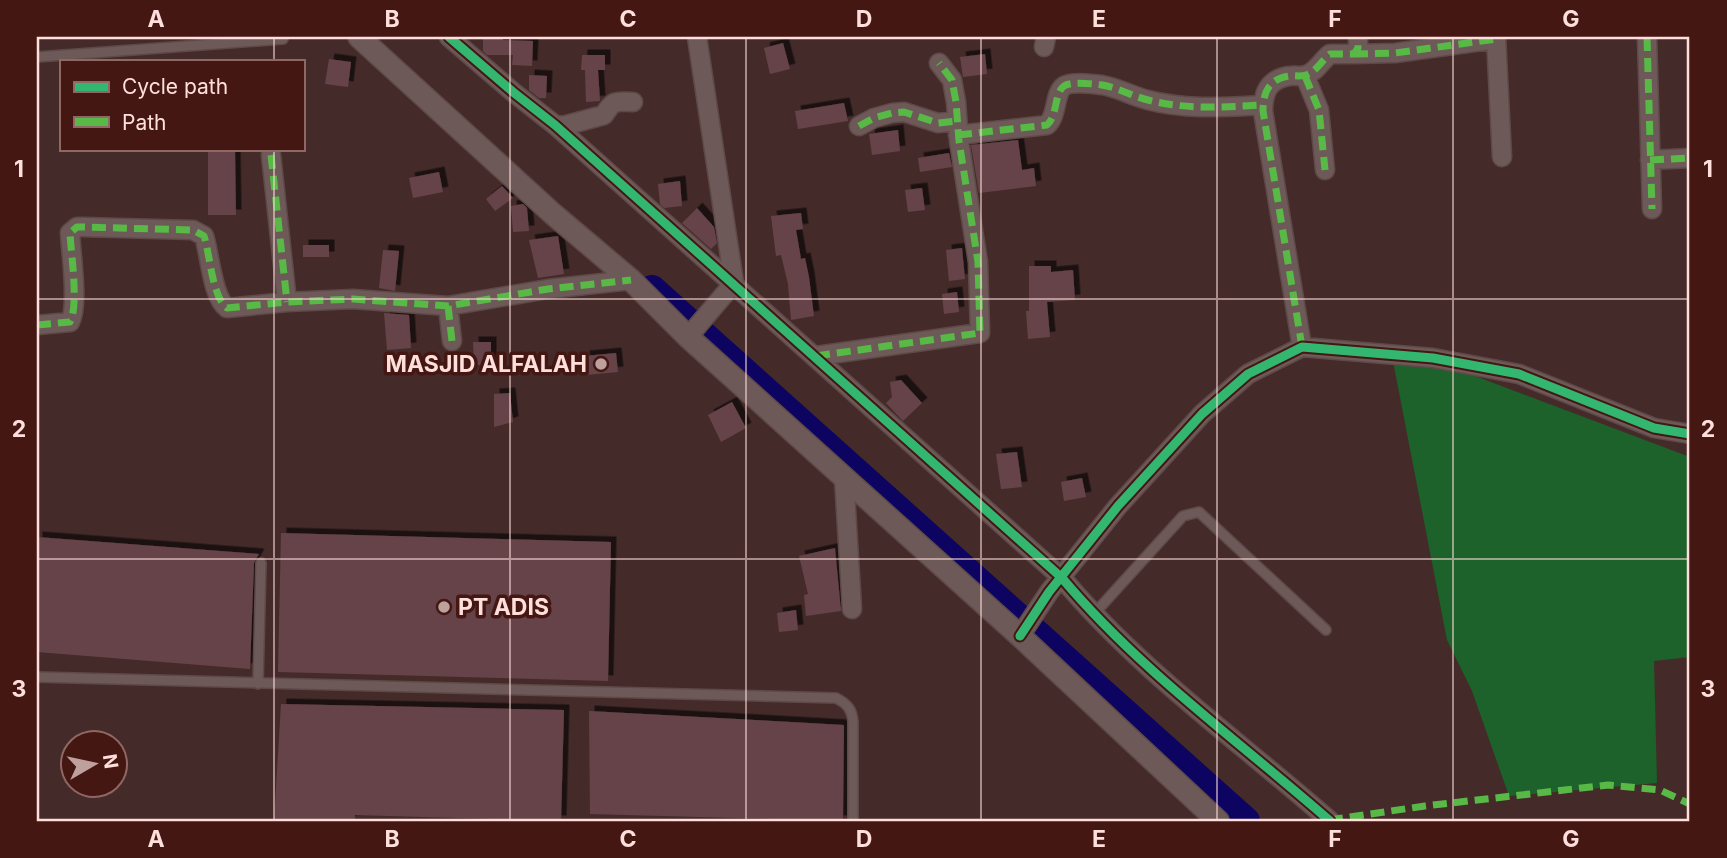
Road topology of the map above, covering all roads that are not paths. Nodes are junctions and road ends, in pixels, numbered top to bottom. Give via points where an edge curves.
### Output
1 (359, 37) edge
2 (449, 37) edge
3 (697, 37) edge
4 (1647, 37) edge
5 (1496, 38) edge
6 (283, 39) dead end
7 (1356, 45) edge
8 (37, 57) edge
9 (939, 63) dead end
10 (1305, 75) junction
11 (634, 102) dead end
12 (1263, 105) junction
13 (555, 125) junction
14 (859, 126) dead end
15 (958, 128) junction
16 (271, 155) dead end
17 (1502, 157) dead end
18 (1690, 158) edge
19 (1650, 160) junction
20 (1325, 170) dead end
21 (1652, 209) dead end
22 (631, 280) junction
23 (734, 283) junction
24 (287, 302) junction
25 (448, 306) junction
26 (37, 325) edge
27 (691, 333) junction
28 (1301, 338) junction
29 (452, 341) dead end
30 (816, 356) junction
31 (1690, 435) edge
32 (844, 477) junction
33 (261, 564) dead end
34 (1062, 578) junction
35 (852, 609) dead end
36 (1093, 615) junction
37 (1326, 630) dead end
38 (1022, 634) junction
39 (37, 677) edge
40 (258, 684) junction
41 (853, 821) edge
42 (1218, 821) edge
43 (1330, 821) edge

1 - 22 street
2 - 13 street
3 - 23 street
4 - 19 street
5 - 7 street via 1395,53
5 - 17 street
6 - 8 lane
7 - 10 street via 1330,54
9 - 15 street via 952,80
10 - 12 street via 1269,84
10 - 20 street via 1319,110
11 - 13 street via 615,102 603,116
12 - 15 street via 1198,108 1147,100 1118,88 1068,84 1059,93 1047,125
12 - 28 street
13 - 23 street
14 - 15 street via 874,118 904,113
15 - 30 street via 978,262 980,333
16 - 24 street
18 - 19 street
19 - 21 street
22 - 25 street
22 - 27 street
23 - 27 street
23 - 30 street
24 - 25 street via 365,299
24 - 26 street via 224,307 204,236 193,230 77,227 69,233 75,303 70,322
25 - 29 street
27 - 32 street
28 - 31 street via 1519,374 1654,428
28 - 34 street via 1248,374 1202,414 1118,506
30 - 34 street
32 - 35 street
32 - 38 street
33 - 40 lane
34 - 36 street
34 - 38 street
36 - 37 lane via 1183,516 1199,512
36 - 43 street via 1208,720
38 - 42 street
39 - 40 lane
40 - 41 lane via 836,698 852,711

